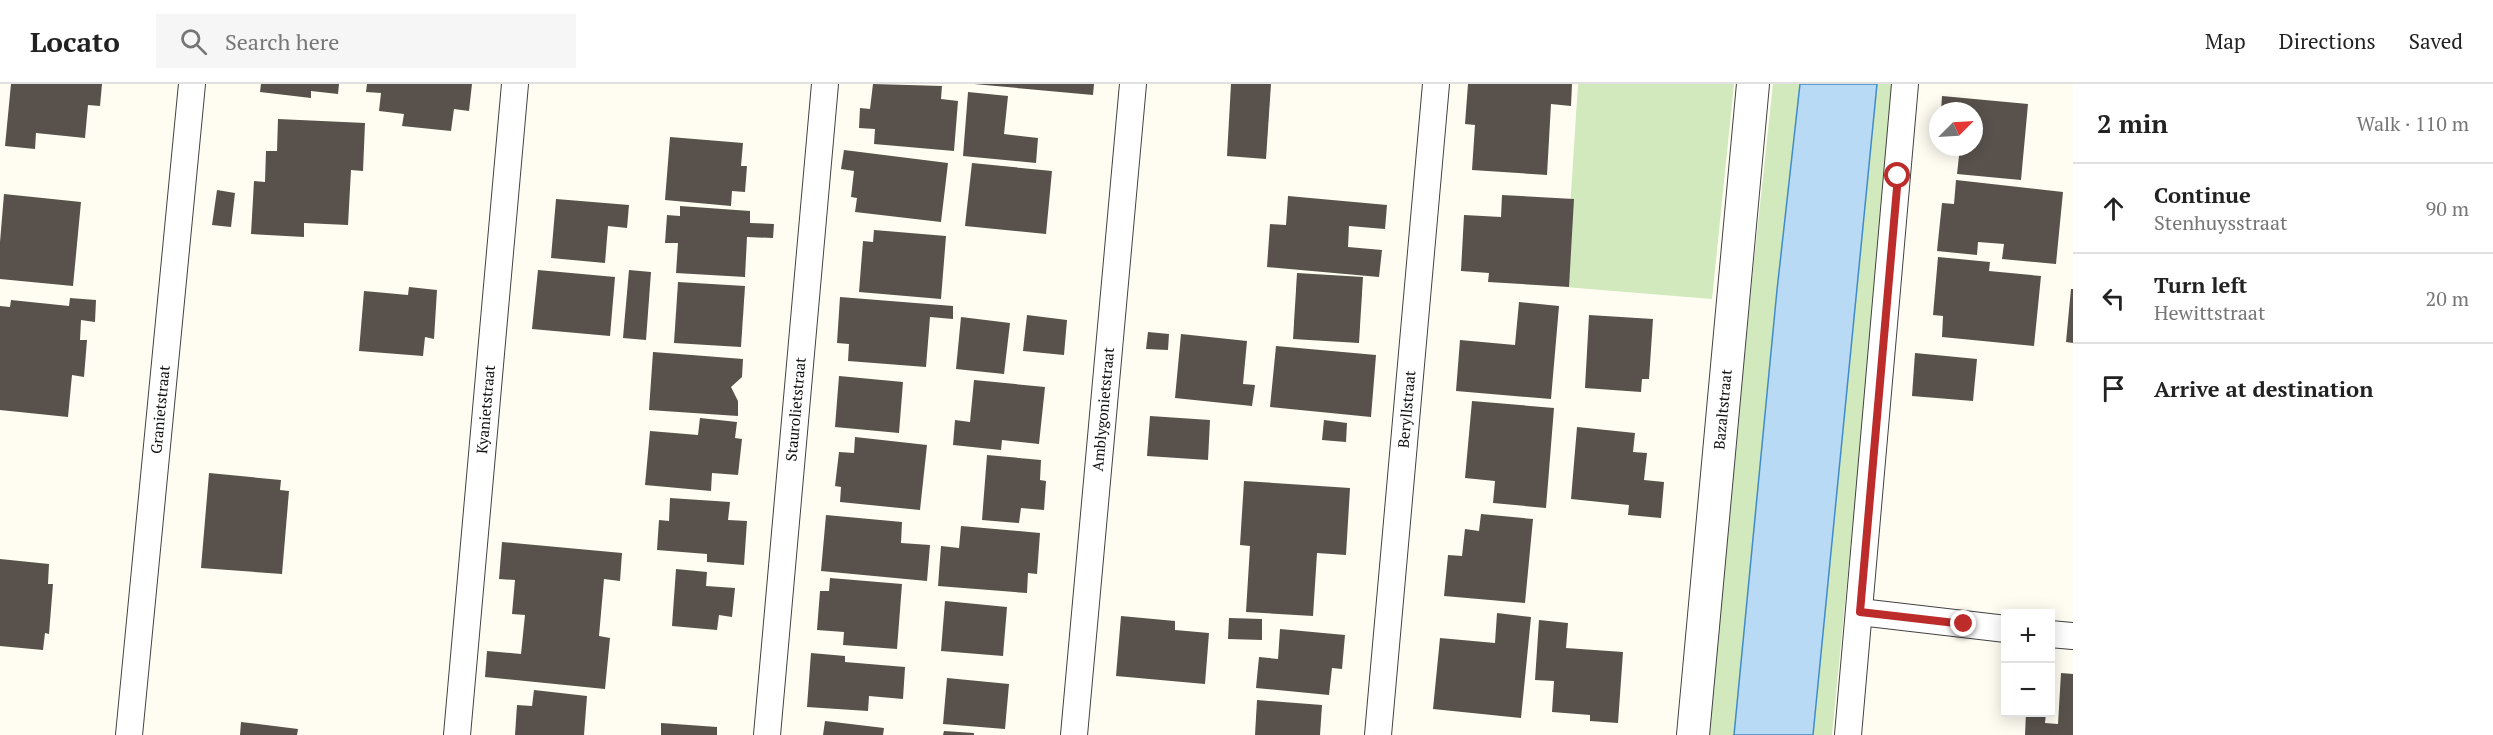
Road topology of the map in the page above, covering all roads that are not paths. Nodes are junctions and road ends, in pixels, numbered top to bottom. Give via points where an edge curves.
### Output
1 (192, 84) edge
2 (515, 84) edge
3 (825, 84) edge
4 (1133, 84) edge
5 (1436, 84) edge
6 (1753, 84) edge
7 (1905, 84) edge
8 (1860, 612) junction
9 (2001, 628) edge
10 (2055, 634) edge
11 (2073, 636) edge
12 (129, 735) edge
13 (457, 735) edge
14 (767, 735) edge
15 (1074, 735) edge
16 (1378, 735) edge
17 (1693, 735) edge
18 (1848, 735) edge

1 - 12 street, Granietstraat
2 - 13 street, Kyanietstraat
3 - 14 street, Staurolietstraat
4 - 15 street, Amblygonietstraat
5 - 16 street, Beryllstraat
6 - 17 street, Bazaltstraat
7 - 8 street
8 - 9 street
8 - 18 street
10 - 11 street

